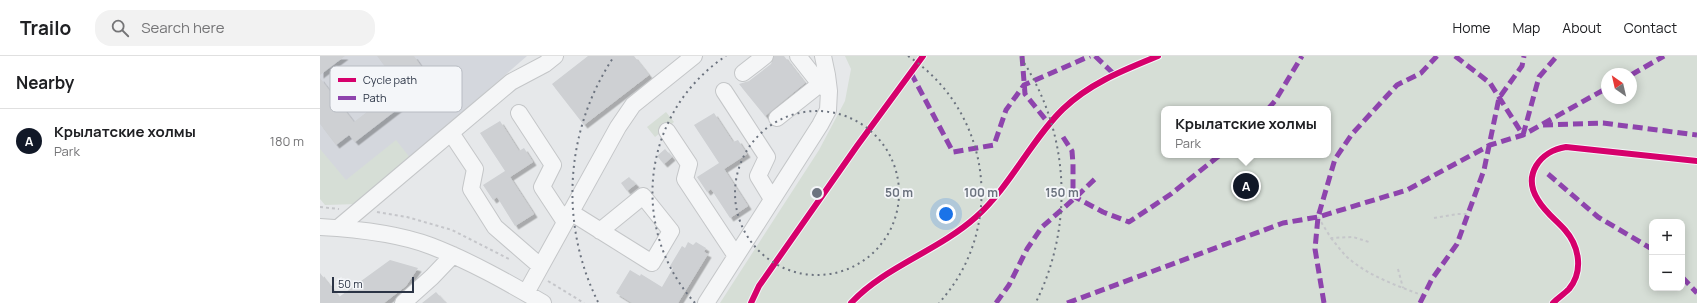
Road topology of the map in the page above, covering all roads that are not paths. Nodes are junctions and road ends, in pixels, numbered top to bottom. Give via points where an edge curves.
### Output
1 (555, 56) edge
2 (694, 56) edge
3 (764, 56) edge
4 (798, 56) edge
5 (823, 56) edge
6 (743, 73) dead end
7 (824, 88) junction
8 (724, 91) dead end
9 (519, 113) dead end
10 (777, 118) dead end
11 (667, 131) dead end
12 (451, 133) junction
13 (772, 199) junction
14 (567, 217) junction
15 (320, 227) edge
16 (338, 228) junction
17 (600, 231) dead end
18 (453, 255) junction
19 (736, 256) junction
20 (538, 270) junction
21 (535, 300) edge
22 (403, 303) edge
23 (706, 303) edge

1 - 12 street via 511,82
2 - 14 street via 633,105
3 - 6 street
4 - 7 street
5 - 7 street via 827,75
7 - 10 street
7 - 13 street via 828,110
8 - 13 street via 767,157 758,176
9 - 14 street via 553,165 542,187
11 - 19 street via 688,164 685,179
12 - 16 street
12 - 20 street via 475,170 471,189 496,226
13 - 19 street
14 - 17 street
14 - 20 street
15 - 16 street
16 - 18 street via 412,240
18 - 21 street
18 - 22 street
19 - 23 street
20 - 21 street

